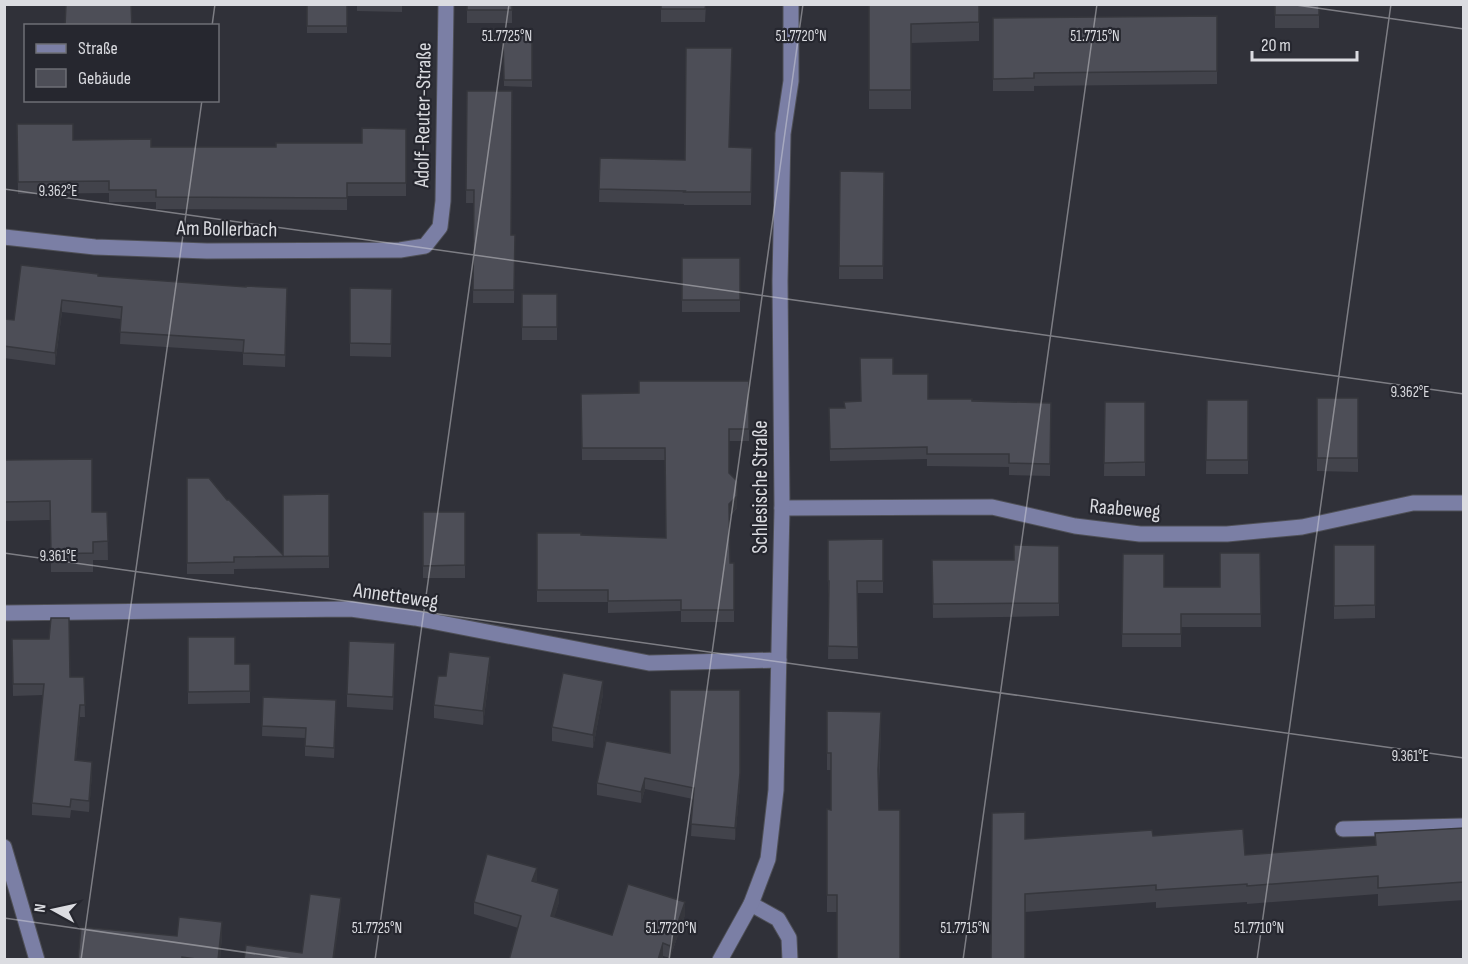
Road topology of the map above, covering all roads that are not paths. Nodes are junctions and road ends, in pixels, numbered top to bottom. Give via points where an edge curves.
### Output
1 (446, 4) edge
2 (791, 4) edge
3 (440, 226) joint
4 (4, 237) edge
5 (1464, 503) edge
6 (782, 508) junction
7 (4, 613) edge
8 (779, 660) junction
9 (1464, 826) edge
10 (1343, 829) dead end
11 (4, 847) edge
12 (751, 904) junction
13 (37, 960) edge
14 (720, 960) edge
15 (790, 960) edge

1 - 3 street, Adolf-Reuter-Straße
2 - 6 street, Schlesische Straße via 791,81 783,134 780,270
3 - 4 street, Am Bollerbach via 425,246 400,250 207,251 95,247
5 - 6 street, Raabeweg via 1413,503 1302,527 1227,534 1140,534 1075,526 992,507
6 - 8 street, Schlesische Straße
7 - 8 street, Annetteweg via 351,609 650,663
8 - 12 street, Schlesische Straße via 776,790 768,859
9 - 10 street
11 - 13 street
12 - 14 street, Schlesische Straße
12 - 15 street via 778,919 789,938

